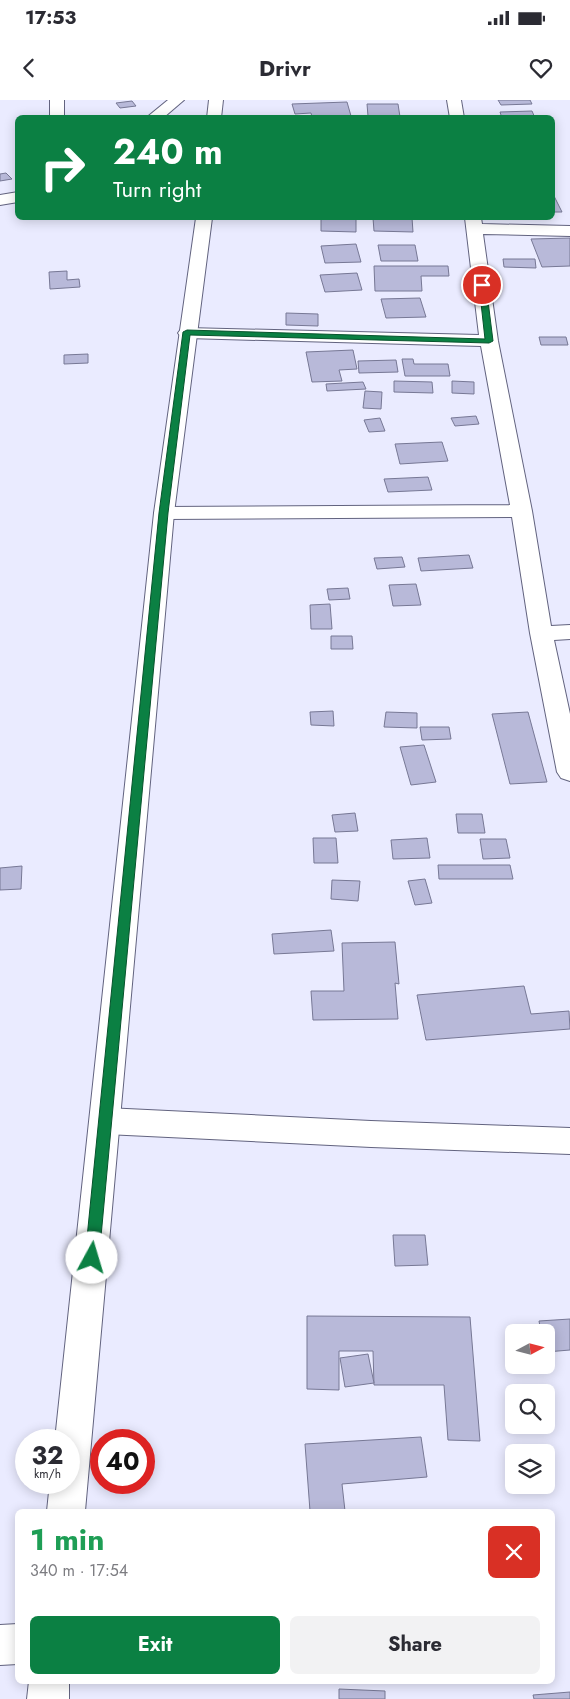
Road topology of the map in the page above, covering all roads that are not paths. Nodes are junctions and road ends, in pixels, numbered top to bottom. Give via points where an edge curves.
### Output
1 (56, 100) edge
2 (177, 100) edge
3 (216, 100) edge
4 (454, 100) edge
5 (57, 115) edge
6 (157, 115) edge
7 (214, 115) edge
8 (456, 115) edge
9 (15, 198) edge
10 (0, 200) edge
11 (204, 220) edge
12 (474, 223) edge
13 (570, 231) edge
14 (187, 332) junction
15 (489, 341) junction
16 (522, 510) junction
17 (164, 513) junction
18 (570, 632) edge
19 (541, 633) junction
20 (570, 772) edge
21 (106, 1121) junction
22 (570, 1141) edge
23 (66, 1509) edge
24 (15, 1644) edge
25 (0, 1645) edge
26 (49, 1684) edge
27 (48, 1699) edge

1 - 5 street
2 - 6 street
3 - 7 street
4 - 8 street
9 - 10 street
11 - 14 street
12 - 13 street
12 - 15 street
14 - 15 street
14 - 17 street
15 - 16 street
16 - 17 street
16 - 19 street
17 - 21 street
18 - 19 street
19 - 20 street
21 - 22 street
21 - 23 street
24 - 25 street
26 - 27 street

